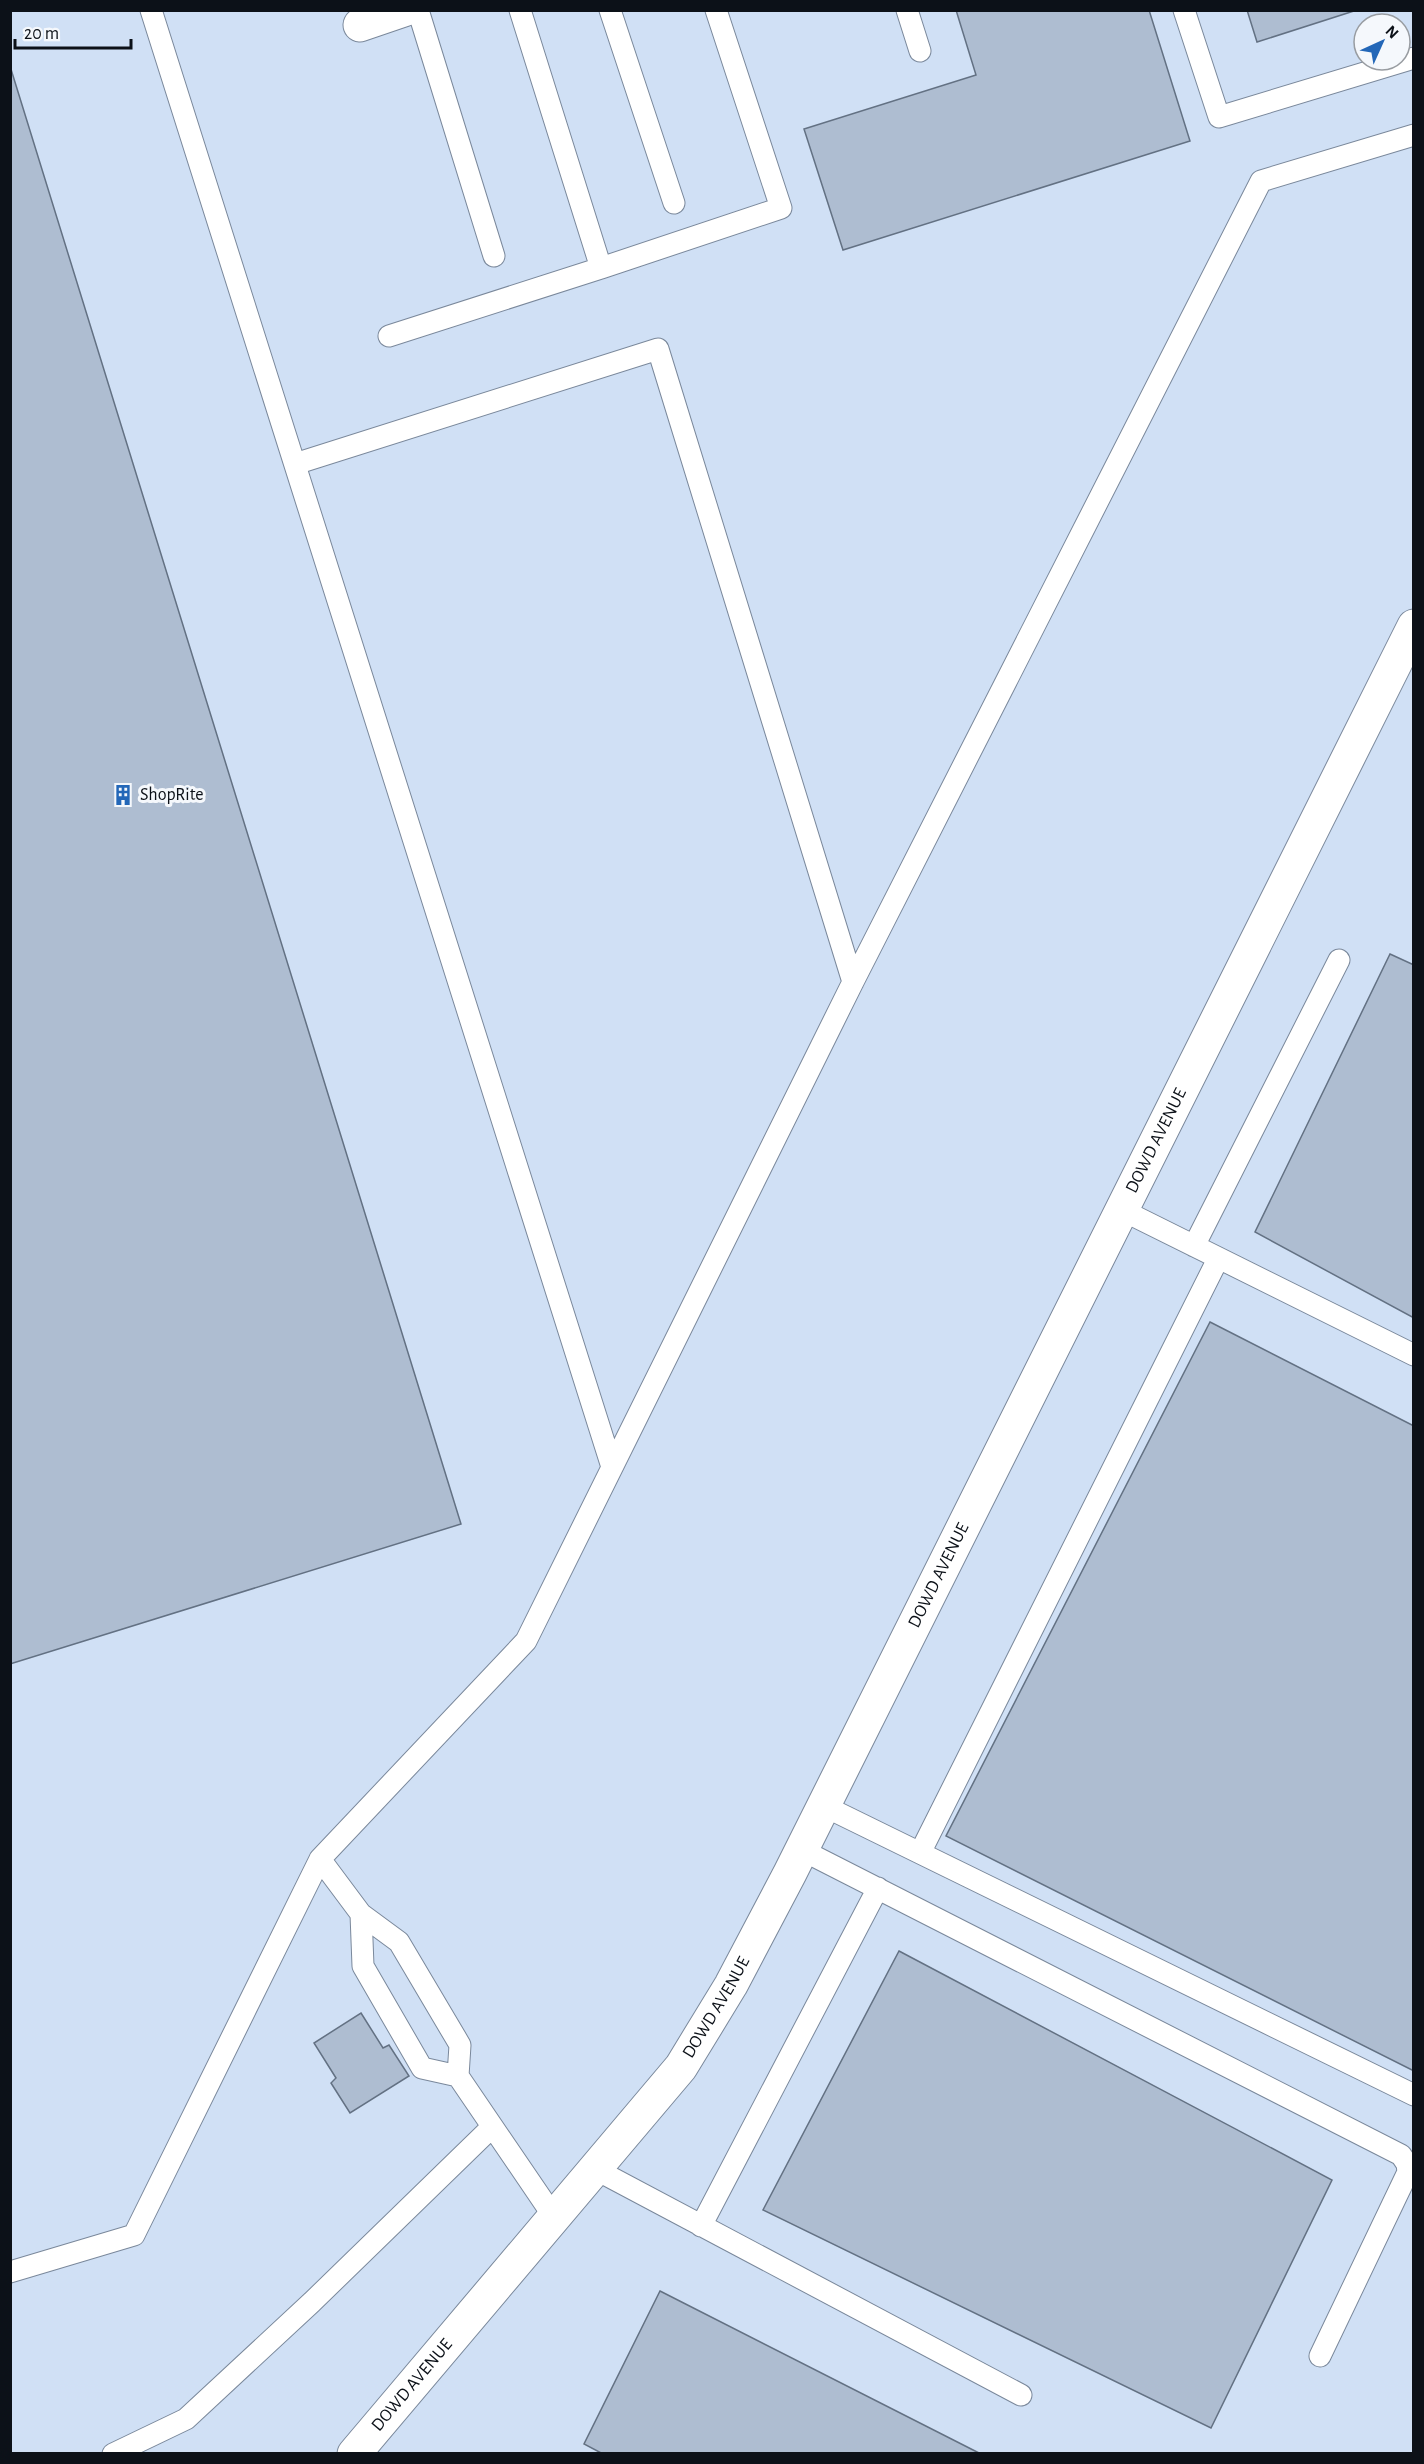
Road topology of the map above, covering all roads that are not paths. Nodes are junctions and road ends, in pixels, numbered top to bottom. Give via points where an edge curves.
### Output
1 (151, 10) edge
2 (404, 10) edge
3 (418, 10) edge
4 (520, 10) edge
5 (610, 10) edge
6 (716, 10) edge
7 (907, 10) edge
8 (1184, 10) edge
9 (360, 25) dead end
10 (920, 51) dead end
11 (1413, 58) edge
12 (1413, 135) edge
13 (674, 203) dead end
14 (494, 256) dead end
15 (601, 268) junction
16 (389, 336) dead end
17 (295, 464) junction
18 (1413, 626) edge
19 (1339, 960) dead end
20 (853, 982) junction
21 (1122, 1210) junction
22 (1194, 1246) junction
23 (1218, 1258) junction
24 (1413, 1355) edge
25 (612, 1467) junction
26 (824, 1806) junction
27 (802, 1850) junction
28 (920, 1853) junction
29 (320, 1858) junction
30 (878, 1888) junction
31 (361, 1914) junction
32 (458, 2076) junction
33 (1413, 2095) edge
34 (492, 2127) junction
35 (595, 2169) junction
36 (554, 2217) junction
37 (701, 2226) junction
38 (10, 2272) edge
39 (1320, 2356) dead end
40 (1020, 2395) dead end
41 (113, 2454) edge
42 (354, 2454) edge

1 - 17 lane
2 - 9 street
3 - 14 lane
4 - 15 lane
5 - 13 lane
6 - 15 lane via 781,208
7 - 10 lane
8 - 11 lane via 1219,117
12 - 20 lane via 1261,181
15 - 16 lane
17 - 20 lane via 658,349
17 - 25 lane
18 - 21 street, DOWD AVENUE
19 - 22 lane
20 - 25 lane
21 - 22 lane
21 - 26 street, DOWD AVENUE
22 - 23 lane
23 - 24 lane
23 - 28 lane
25 - 29 lane via 526,1641
26 - 27 street, DOWD AVENUE
26 - 28 lane
27 - 30 lane
27 - 35 street, DOWD AVENUE via 731,1985 681,2067
28 - 33 lane
29 - 31 lane
29 - 38 lane via 134,2235
30 - 37 lane
30 - 39 lane via 1401,2155 1408,2172
31 - 32 lane via 399,1942 460,2045
31 - 32 lane via 363,1966 422,2068
32 - 34 lane
34 - 36 lane
34 - 41 lane via 186,2419
35 - 36 street, DOWD AVENUE
35 - 37 lane
36 - 42 street, DOWD AVENUE
37 - 40 lane

